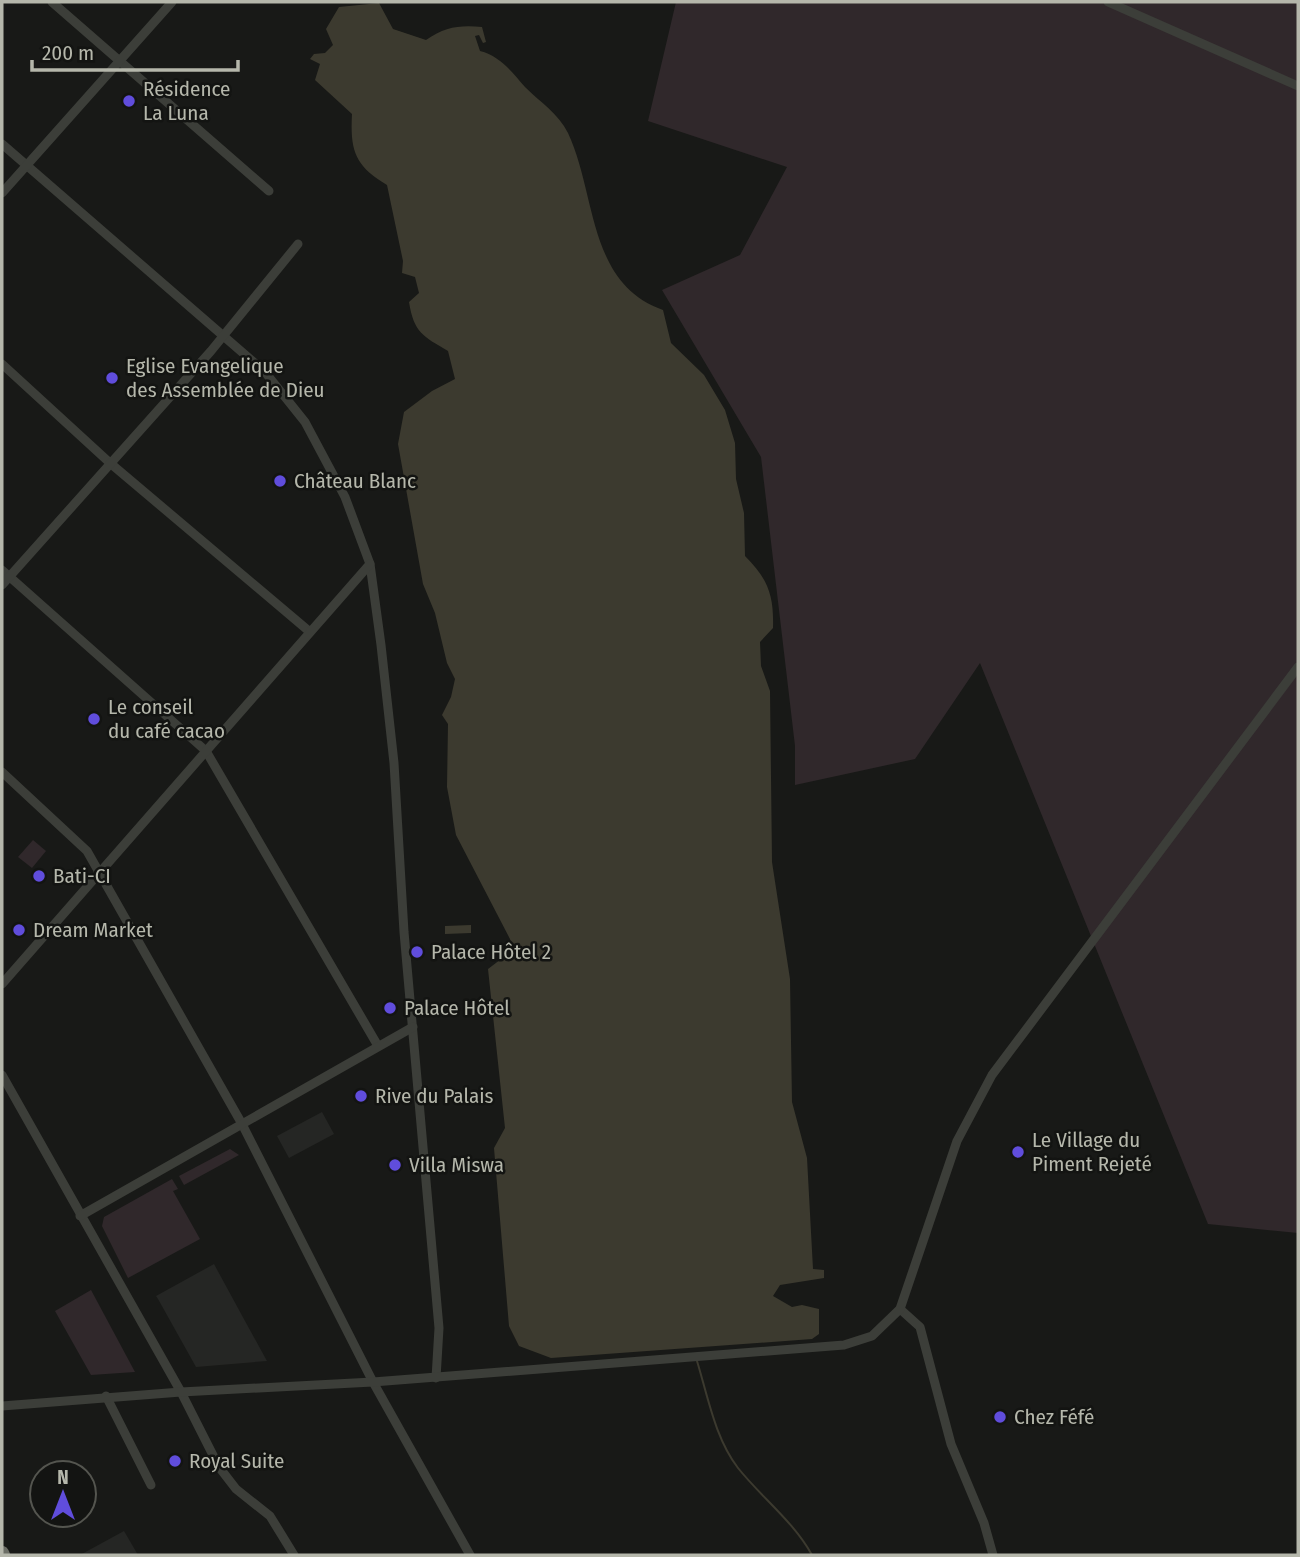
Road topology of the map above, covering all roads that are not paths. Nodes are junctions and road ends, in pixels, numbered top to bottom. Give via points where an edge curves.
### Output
1 (52, 2) edge
2 (172, 2) edge
3 (1108, 2) edge
4 (120, 60) junction
5 (1298, 86) edge
6 (2, 144) edge
7 (26, 165) junction
8 (270, 191) dead end
9 (2, 193) edge
10 (298, 244) dead end
11 (224, 335) junction
12 (2, 364) edge
13 (110, 463) junction
14 (370, 564) junction
15 (6, 573) edge
16 (2, 585) edge
17 (310, 632) junction
18 (1298, 667) edge
19 (206, 751) junction
20 (2, 772) edge
21 (99, 875) junction
22 (2, 984) edge
23 (412, 1027) junction
24 (378, 1046) junction
25 (2, 1074) edge
26 (242, 1124) junction
27 (80, 1216) junction
28 (900, 1309) junction
29 (436, 1378) junction
30 (373, 1382) junction
31 (181, 1392) junction
32 (106, 1396) junction
33 (2, 1406) edge
34 (151, 1485) dead end
35 (294, 1555) edge
36 (470, 1555) edge
37 (993, 1555) edge

1 - 4 street
2 - 4 street
3 - 5 street
4 - 7 street
4 - 8 street
6 - 7 street
7 - 9 street
7 - 11 street
10 - 11 street
11 - 13 street
11 - 14 street via 265,372 305,422 345,497
12 - 13 street
13 - 15 street
13 - 17 street
14 - 17 street
14 - 23 street via 394,763
15 - 16 street
15 - 19 street
17 - 19 street
18 - 28 street via 992,1075 953,1151
19 - 21 street
19 - 24 street
20 - 21 street via 87,851
21 - 22 street
21 - 26 street
23 - 24 street
23 - 29 street via 439,1328
24 - 26 street
25 - 27 street
26 - 27 street
26 - 30 street
27 - 31 street
28 - 29 street via 872,1336 844,1345
28 - 37 street via 920,1327 951,1444
29 - 30 street
30 - 31 street
30 - 36 street
31 - 32 street
31 - 35 street via 219,1467 236,1489 270,1516
32 - 33 street
32 - 34 street

